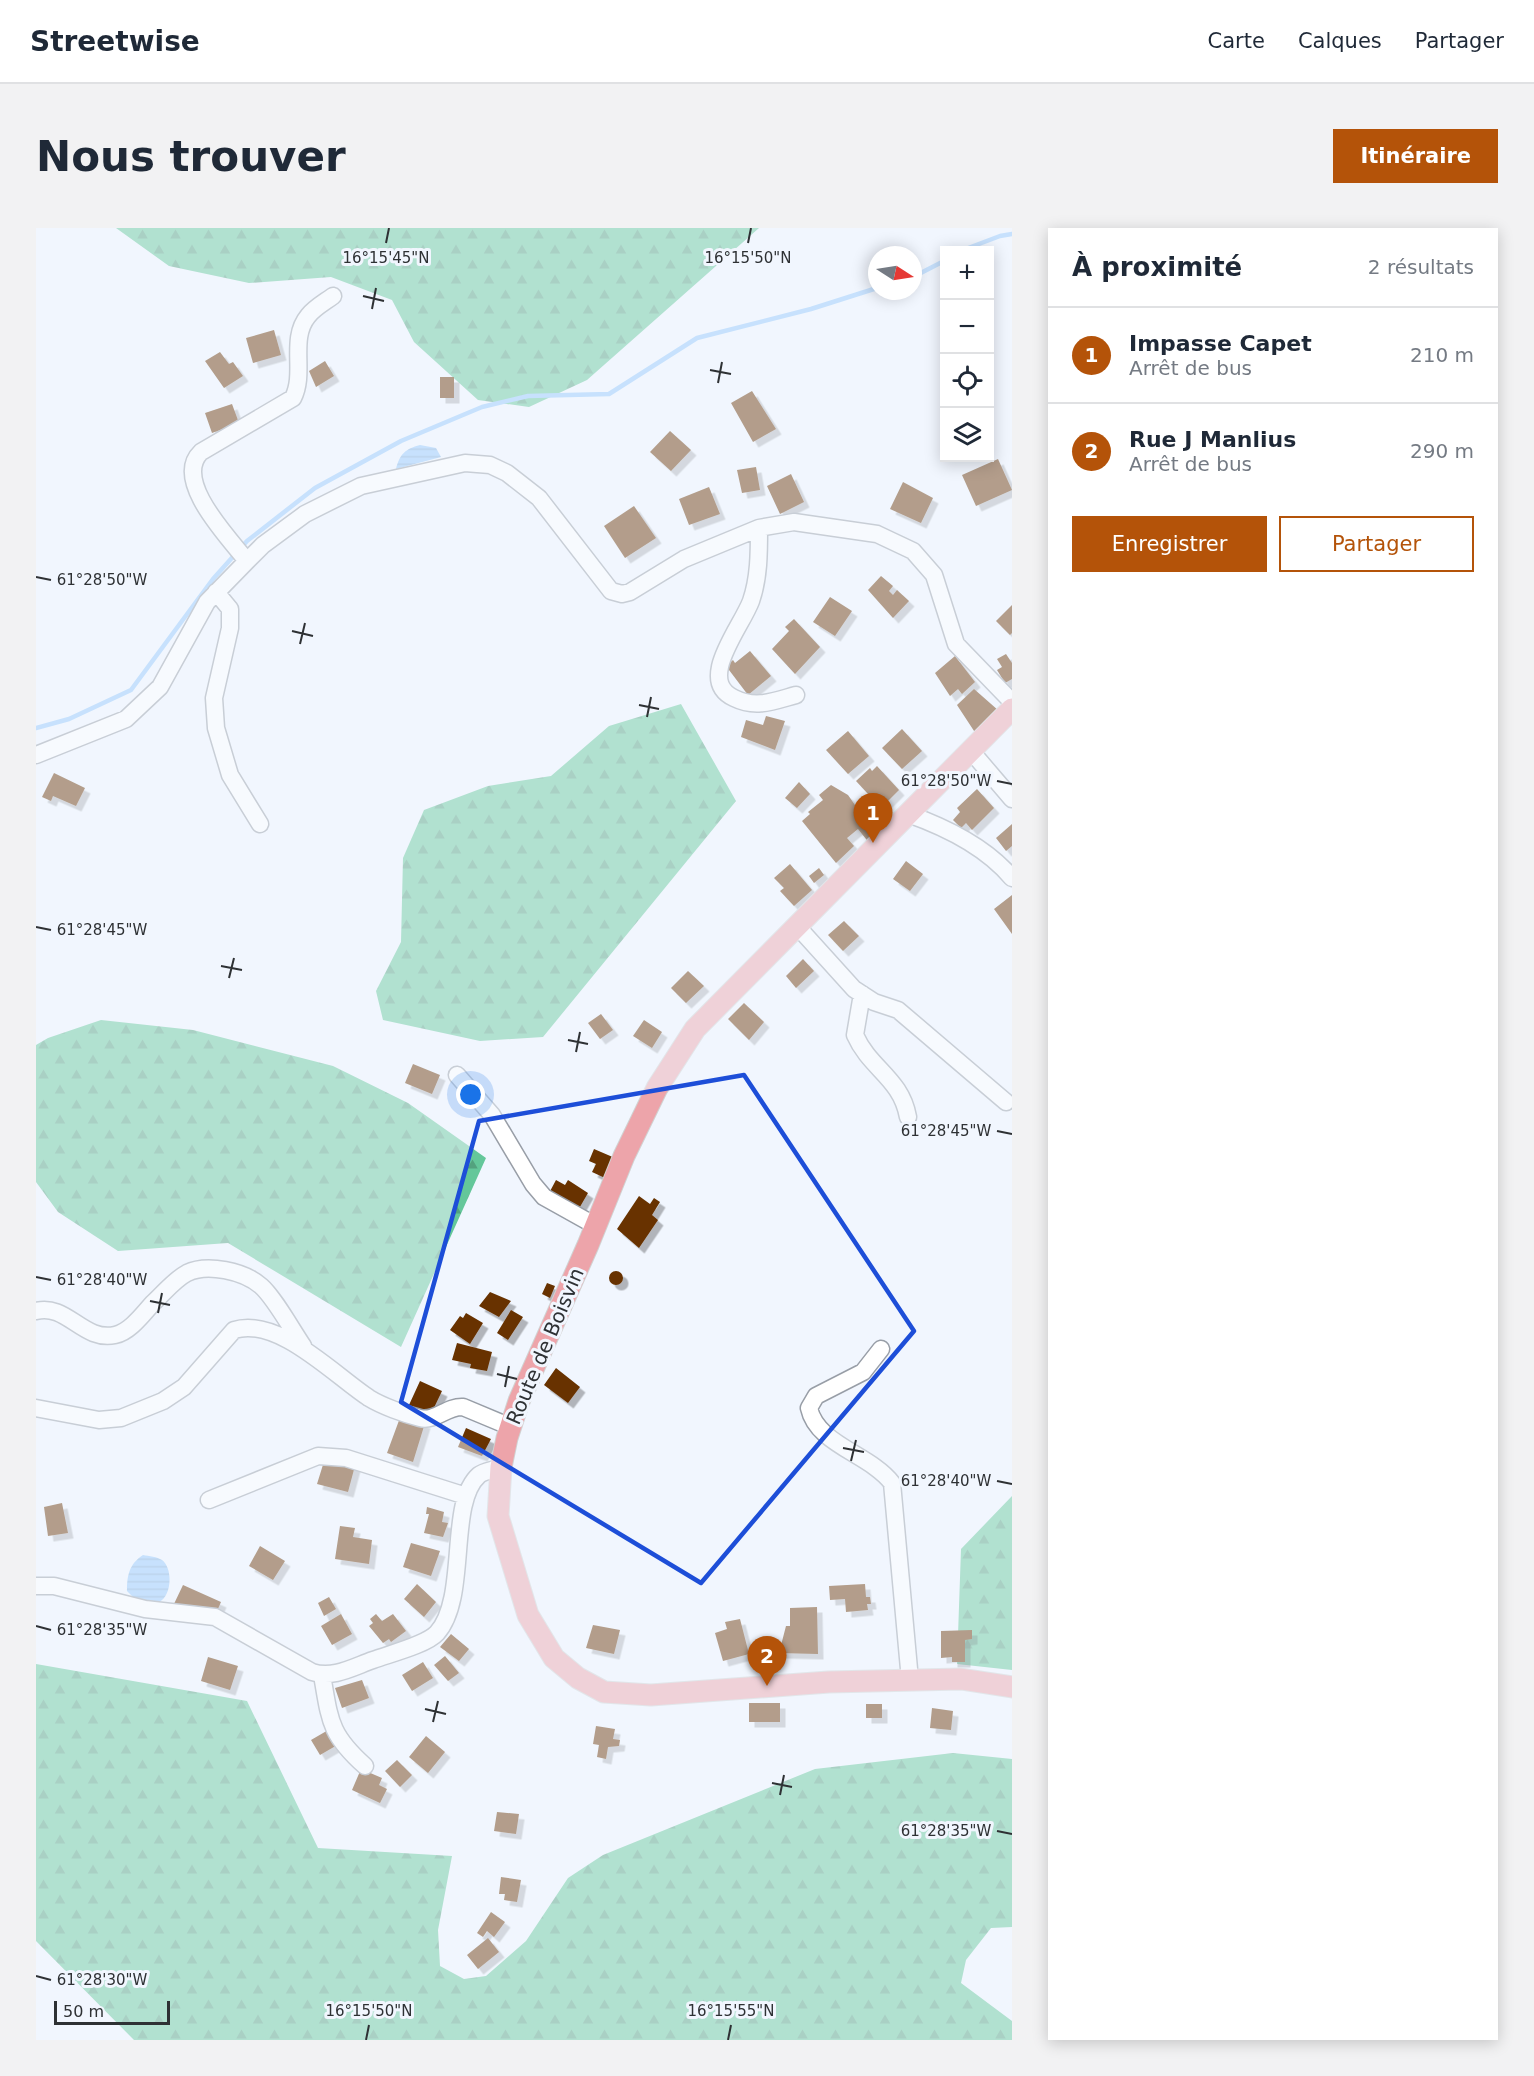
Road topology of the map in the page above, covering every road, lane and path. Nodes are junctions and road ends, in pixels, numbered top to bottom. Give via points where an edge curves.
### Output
1 (333, 296) dead end
2 (759, 528) junction
3 (247, 561) junction
4 (216, 592) junction
5 (796, 695) dead end
6 (1012, 702) edge
7 (1012, 709) edge
8 (971, 751) junction
9 (36, 755) edge
10 (1012, 799) edge
11 (908, 814) junction
12 (260, 824) dead end
13 (1012, 878) edge
14 (797, 926) junction
15 (862, 994) junction
16 (457, 1075) dead end
17 (1006, 1102) dead end
18 (908, 1117) dead end
19 (596, 1226) junction
20 (36, 1311) edge
21 (881, 1349) dead end
22 (310, 1356) junction
23 (36, 1408) edge
24 (511, 1427) junction
25 (501, 1467) junction
26 (466, 1496) junction
27 (209, 1500) dead end
28 (36, 1586) edge
29 (322, 1675) junction
30 (910, 1680) junction
31 (1012, 1687) edge
32 (365, 1766) dead end

1 - 3 street via 303,323 298,388 293,398 201,452 192,467 201,501
2 - 3 street via 684,558 622,594 611,591 539,498 507,473 489,465 465,463 361,486 305,514
2 - 5 street via 752,600 719,667 717,681 725,694 760,705
2 - 6 street via 794,522 877,534 913,551 934,576 956,644
3 - 4 street
4 - 9 street via 160,687 126,719
4 - 12 street via 230,609 230,628 214,698 216,728 230,775
7 - 8 main road, Route de Boisvin
8 - 10 street
8 - 11 main road, Route de Boisvin
11 - 13 street via 959,836
11 - 14 main road, Route de Boisvin
14 - 15 street
14 - 19 main road, Route de Boisvin via 695,1029 657,1088
15 - 17 street via 898,1010
15 - 18 street via 855,1035 899,1089
16 - 19 street via 492,1116 544,1197
19 - 24 main road, Route de Boisvin
20 - 22 street via 53,1310 79,1328 114,1336 125,1332 177,1279 189,1272 213,1269 237,1273 261,1286
21 - 30 street via 863,1372 816,1396 809,1407 812,1420 823,1432 884,1472 892,1483
22 - 23 street via 267,1329 246,1326 234,1330 184,1387 142,1410 121,1418 99,1420
22 - 24 street via 371,1399 415,1416 431,1418 455,1406
24 - 25 main road, Route de Boisvin
25 - 26 street via 480,1475
25 - 30 main road, Route de Boisvin via 498,1516 528,1615 554,1658 578,1678 604,1692 651,1695
26 - 27 street via 346,1458 318,1456
26 - 29 street via 454,1586 436,1634 348,1669
28 - 29 street via 54,1586 164,1612 215,1617
29 - 32 street via 330,1723 342,1745
30 - 31 main road, Route de Boisvin via 961,1679

